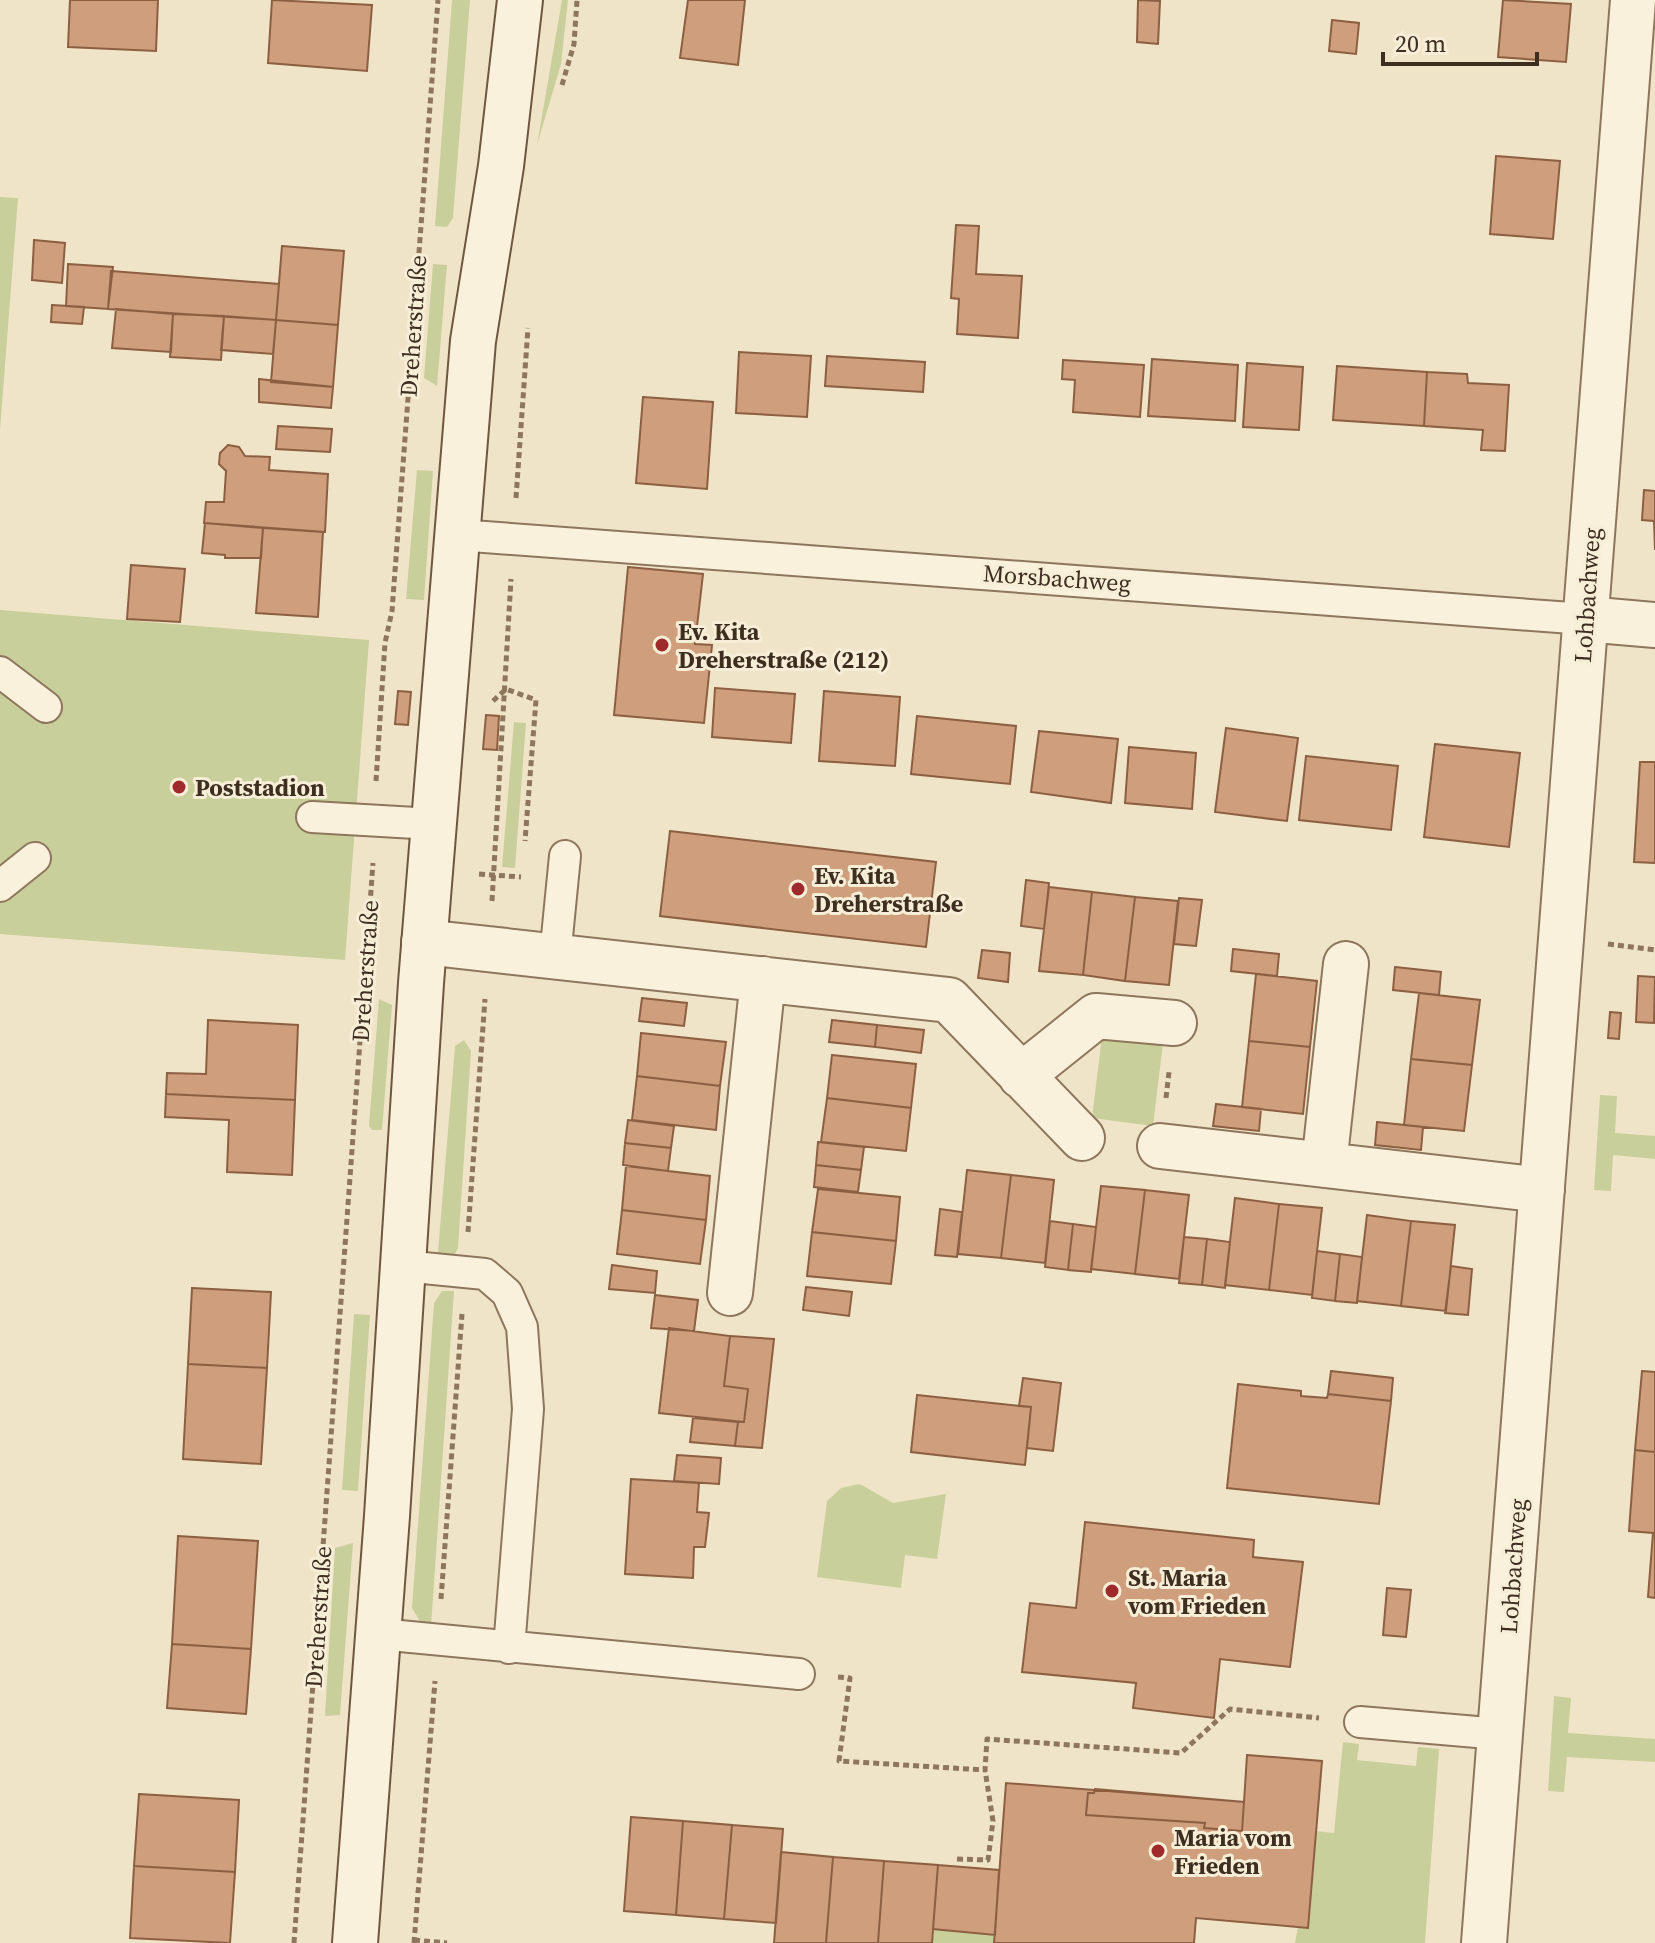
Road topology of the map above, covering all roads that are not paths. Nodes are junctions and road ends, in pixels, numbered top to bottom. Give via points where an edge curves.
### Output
1 (520, 0) edge
2 (1633, 0) edge
3 (458, 535) junction
4 (1585, 619) junction
5 (1655, 625) edge
6 (0, 672) edge
7 (46, 707) dead end
8 (312, 817) dead end
9 (433, 824) junction
10 (565, 856) dead end
11 (35, 858) dead end
12 (0, 886) edge
13 (424, 942) junction
14 (555, 957) junction
15 (1346, 964) dead end
16 (763, 979) junction
17 (1174, 1023) dead end
18 (1021, 1076) junction
19 (1082, 1138) dead end
20 (1160, 1146) dead end
21 (1324, 1165) junction
22 (1542, 1190) junction
23 (403, 1266) junction
24 (730, 1293) dead end
25 (379, 1634) junction
26 (509, 1648) junction
27 (799, 1674) road end
28 (1360, 1722) road end
29 (1500, 1734) junction
30 (355, 1943) edge
31 (1484, 1943) edge

1 - 3 street via 473,341
2 - 4 street, Lohbachweg
3 - 4 lane, Morsbachweg
3 - 9 street
4 - 5 street, Morsbachweg
4 - 22 street, Lohbachweg
6 - 7 lane
8 - 9 lane
9 - 13 street
10 - 14 lane
11 - 12 lane
13 - 14 street via 492,957
13 - 23 street
14 - 16 street
15 - 21 street
16 - 18 street via 949,1000
16 - 24 street
17 - 18 street via 1096,1016
18 - 19 street
20 - 21 street
21 - 22 street
22 - 29 street, Lohbachweg
23 - 25 street
23 - 26 lane via 485,1274 507,1293 522,1327 528,1409
25 - 26 lane
25 - 30 street
26 - 27 lane
28 - 29 lane
29 - 31 street, Lohbachweg

